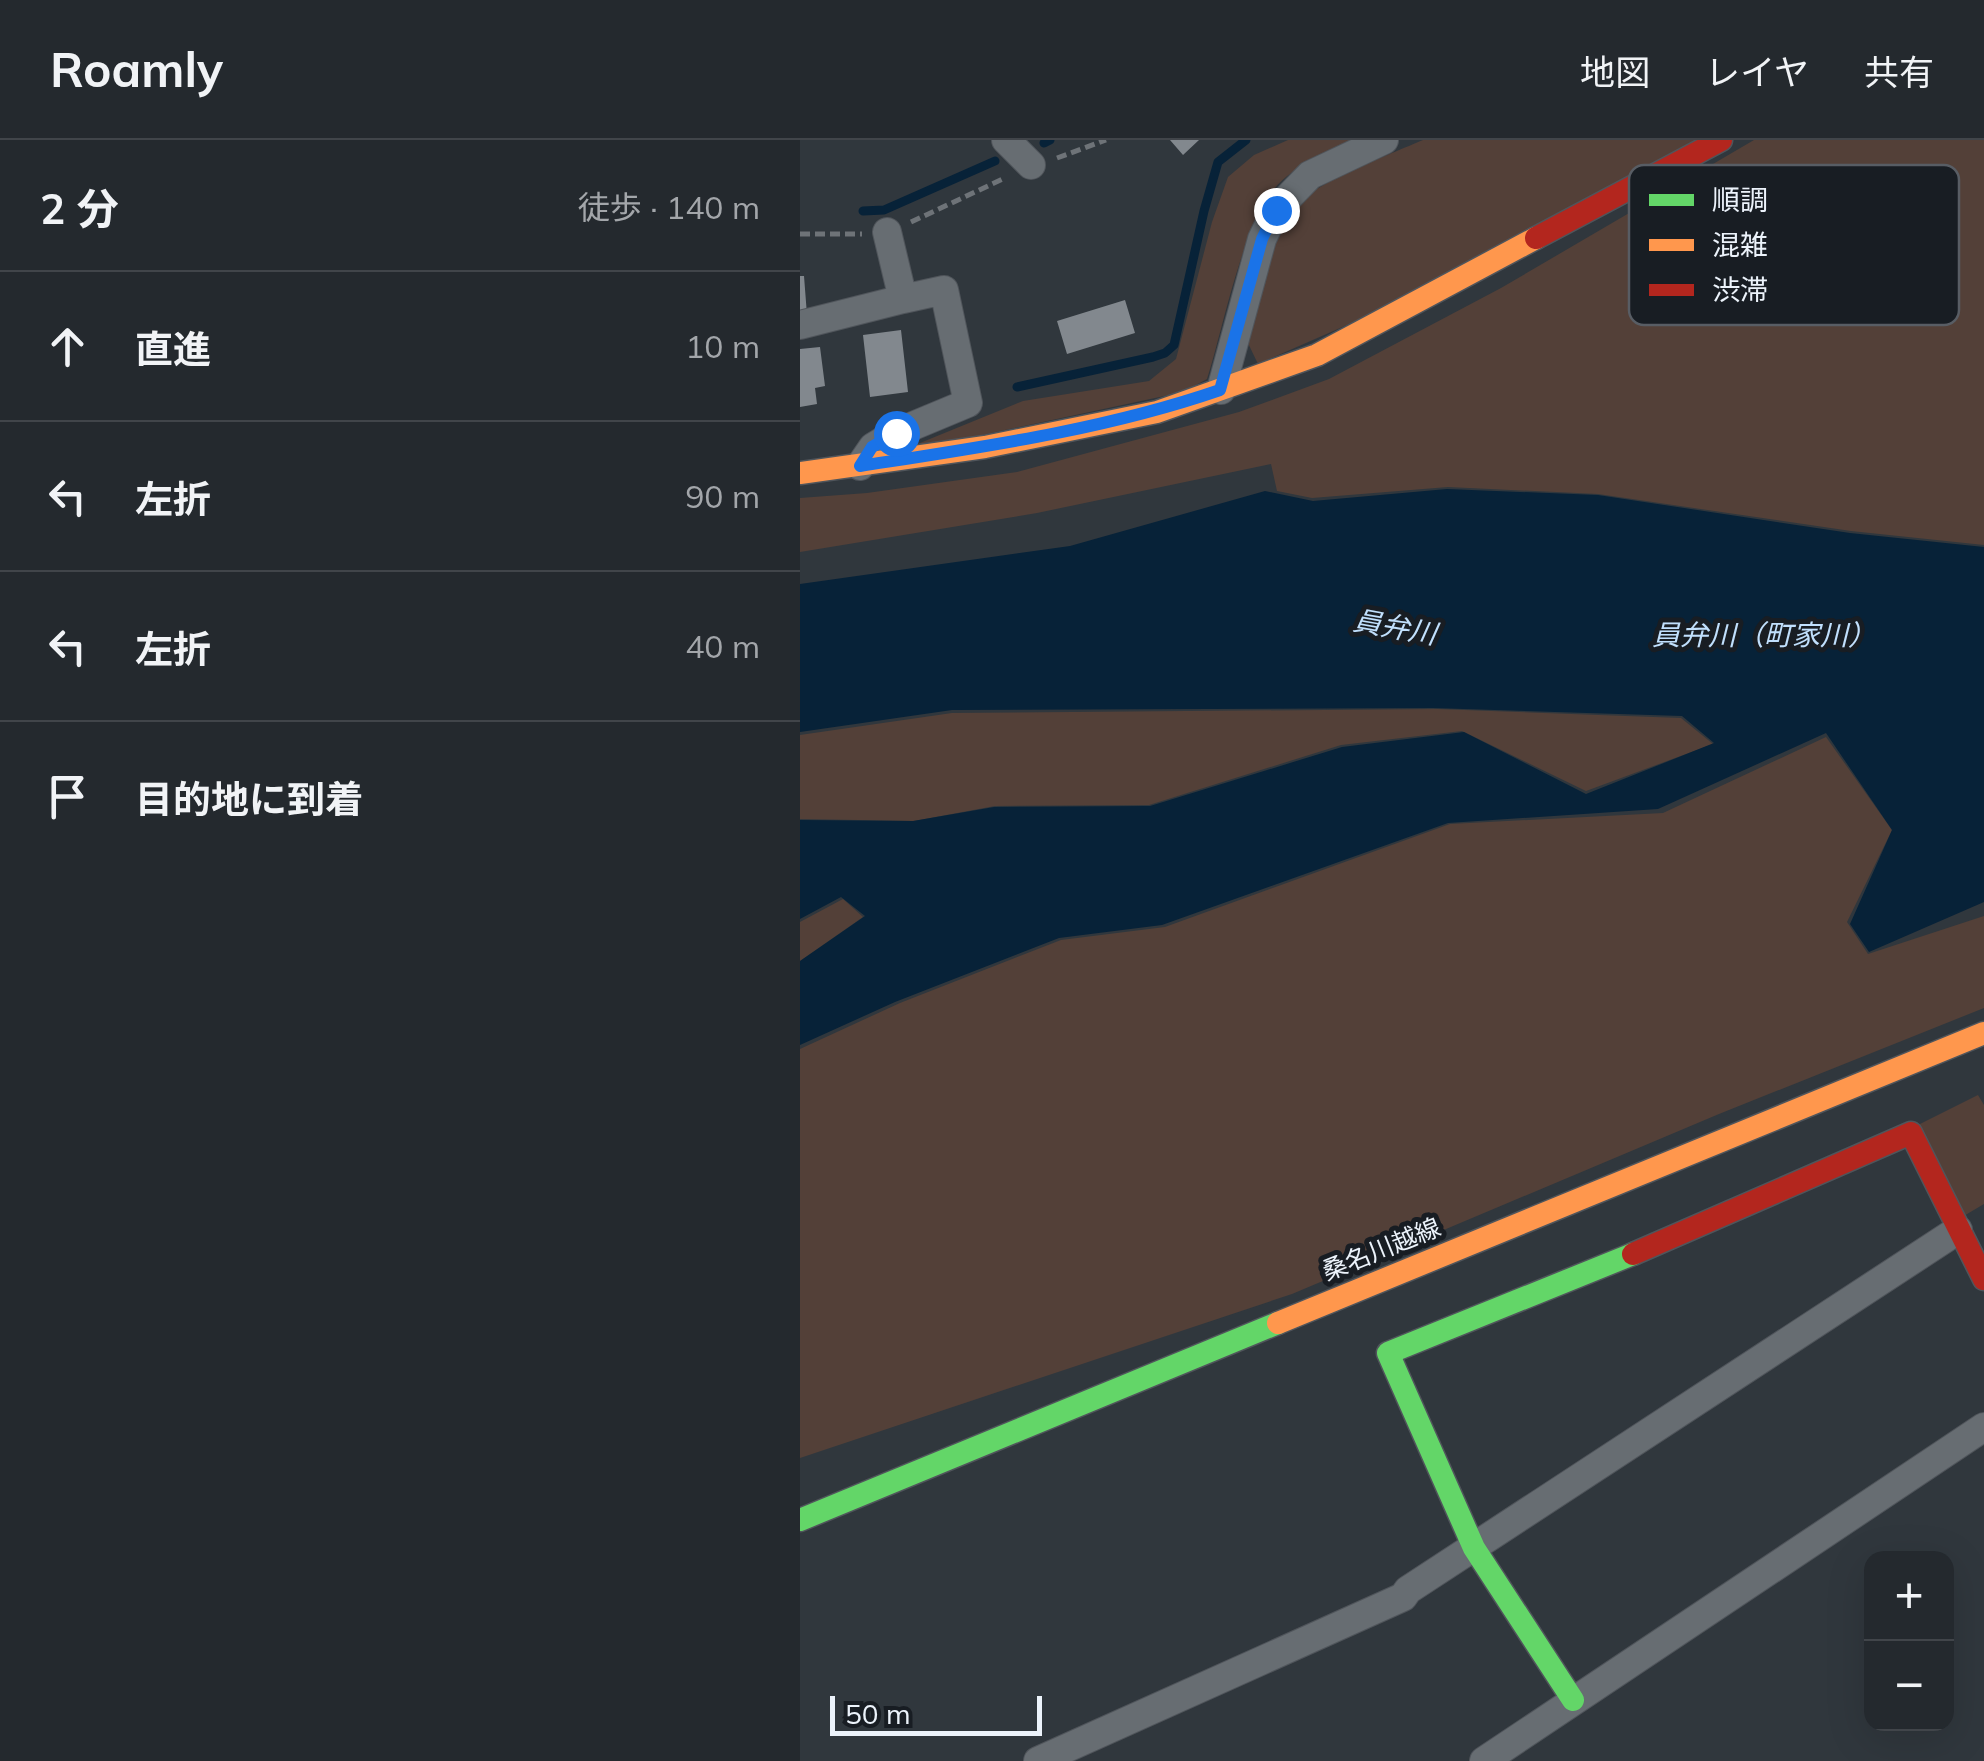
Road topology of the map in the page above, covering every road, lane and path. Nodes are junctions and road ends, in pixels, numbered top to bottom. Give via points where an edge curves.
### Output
1 (1006, 140) edge
2 (1106, 140) edge
3 (1384, 140) edge
4 (1721, 140) edge
5 (1032, 165) junction
6 (1674, 165) edge
7 (1629, 189) edge
8 (887, 232) junction
9 (800, 234) edge
10 (903, 299) junction
11 (800, 324) edge
12 (1220, 390) junction
13 (860, 466) junction
14 (800, 473) edge
15 (1984, 1033) edge
16 (1958, 1230) junction
17 (1984, 1279) edge
18 (1984, 1428) edge
19 (800, 1520) edge
20 (1474, 1548) junction
21 (1572, 1700) junction
22 (1038, 1761) edge
23 (1484, 1761) edge

1 - 5 street
2 - 5 path
3 - 12 street via 1310,176 1276,210
4 - 6 street
5 - 8 path
7 - 12 street via 1317,355
8 - 9 path
8 - 10 street
10 - 11 street
10 - 13 street via 944,290 968,403 884,440
12 - 13 street via 1157,412
13 - 14 street
15 - 19 street, 桑名川越線
16 - 17 street
16 - 20 street
16 - 20 street via 1911,1134 1388,1353
18 - 21 street
20 - 21 street
20 - 22 street via 1403,1598
21 - 23 street

